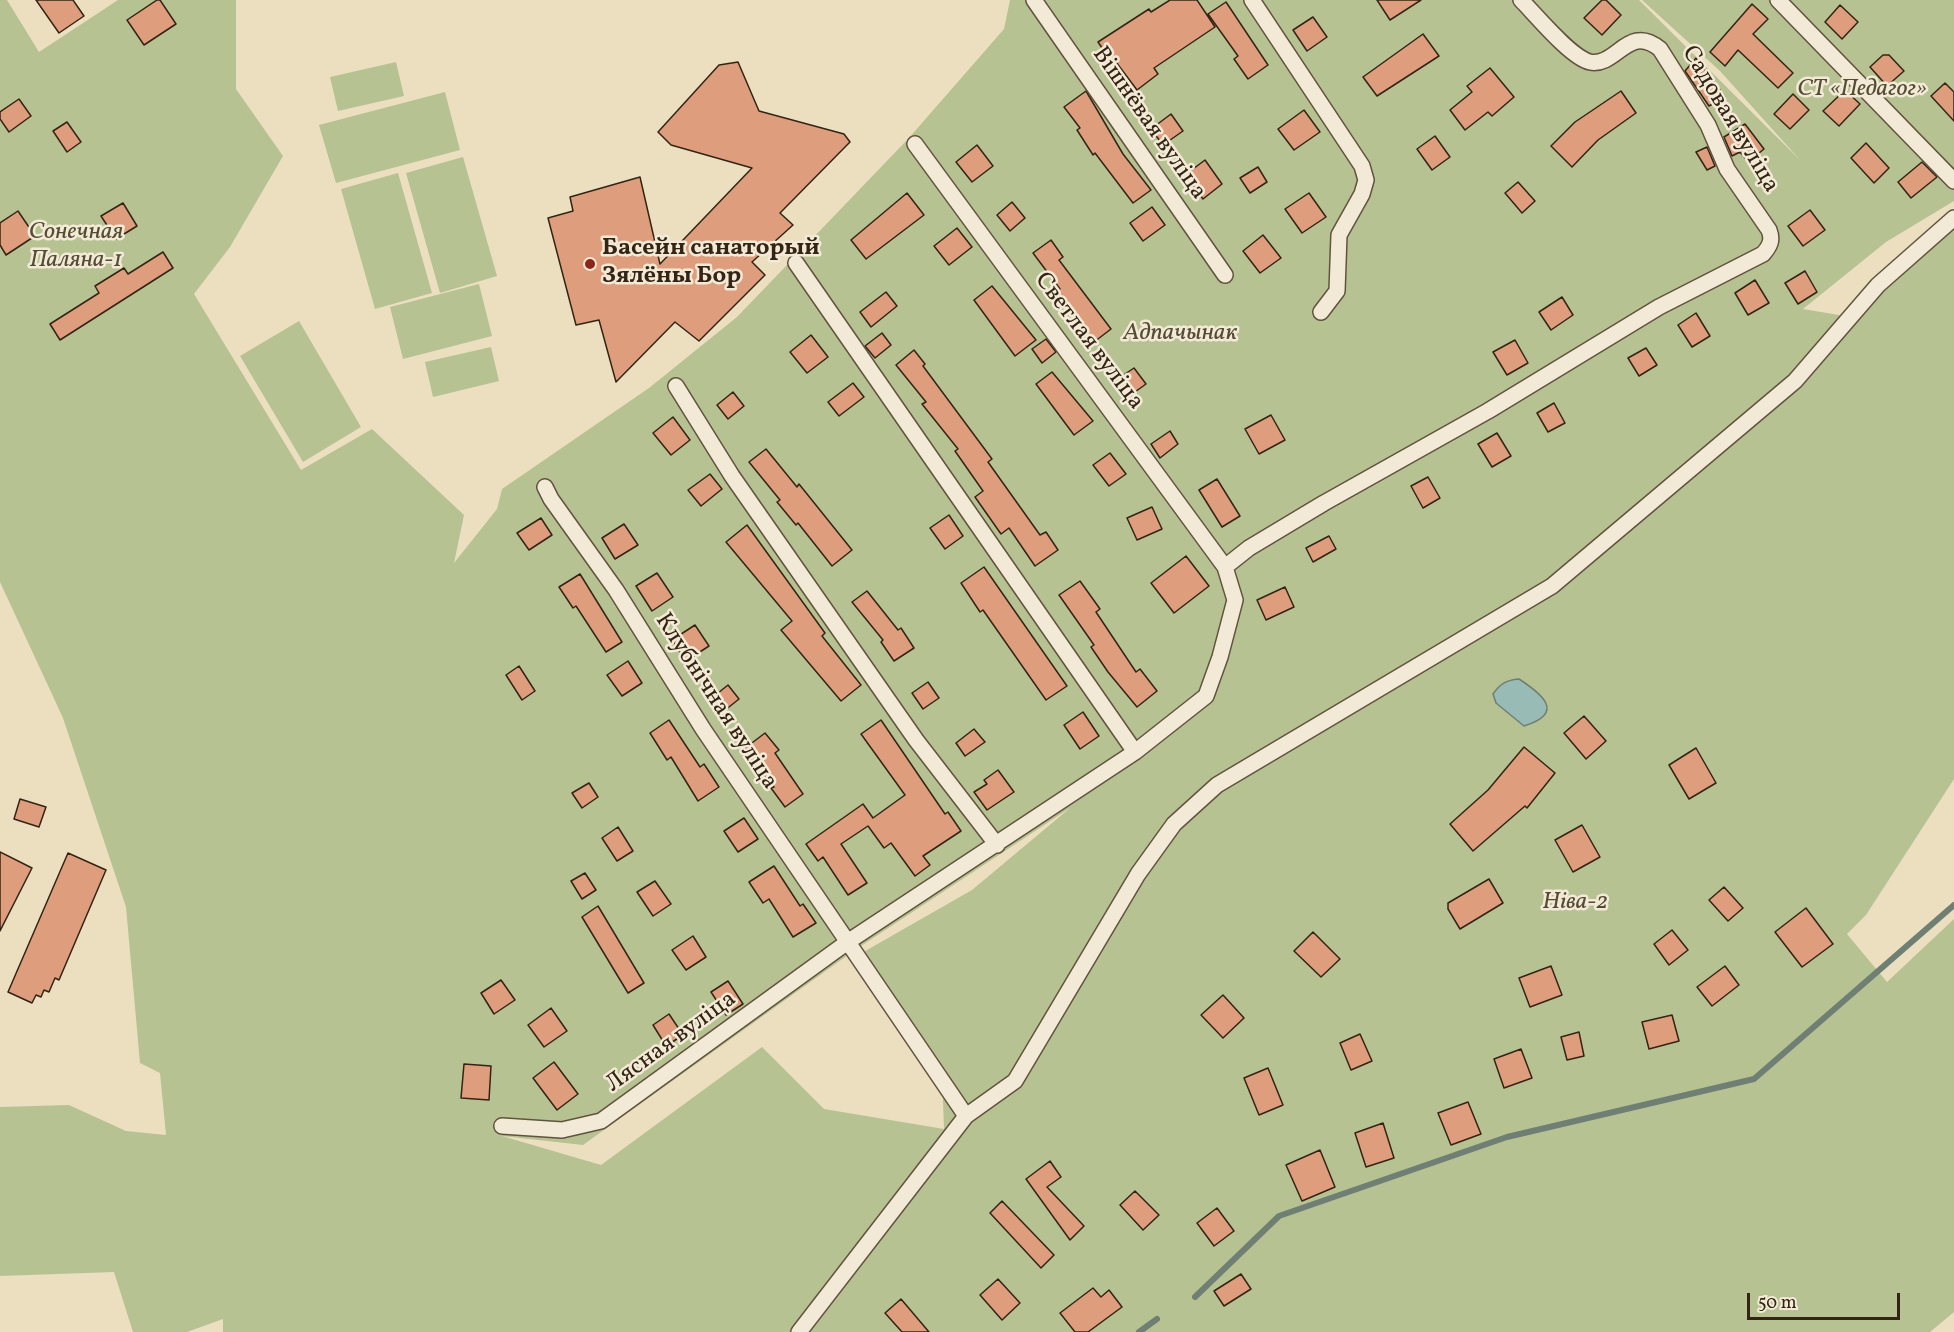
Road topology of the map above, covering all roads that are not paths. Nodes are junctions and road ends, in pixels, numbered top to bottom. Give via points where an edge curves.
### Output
1 (1034, 0) edge
2 (1252, 0) edge
3 (1521, 0) edge
4 (1778, 0) edge
5 (915, 144) dead end
6 (1954, 182) edge
7 (1954, 219) edge
8 (796, 263) dead end
9 (1225, 275) dead end
10 (1321, 312) dead end
11 (676, 386) dead end
12 (544, 487) dead end
13 (1225, 567) junction
14 (1135, 752) junction
15 (997, 846) junction
16 (849, 941) junction
17 (966, 1116) junction
18 (502, 1126) dead end
19 (799, 1332) edge

1 - 9 street, Вішнёвая вуліца
2 - 10 street via 1362,166 1366,180 1339,235 1337,291
3 - 13 street, Садовая вуліца via 1582,59 1599,62 1639,40 1651,41 1660,49 1708,125 1727,170 1772,238 1769,247 1763,254 1659,307 1488,411 1324,503
4 - 6 street
5 - 13 street, Светлая вуліца
7 - 17 street via 1861,302 1795,381 1552,586 1217,785 1183,816 1138,874 1015,1081
8 - 14 street
11 - 15 street via 732,476 916,740
12 - 16 street, Клубнічная вуліца
13 - 14 street, Светлая вуліца via 1235,600 1206,696
14 - 15 street, Лясная вуліца
15 - 16 street, Лясная вуліца
16 - 17 street, Клубнічная вуліца
16 - 18 street, Лясная вуліца via 601,1122 562,1130
17 - 19 street

